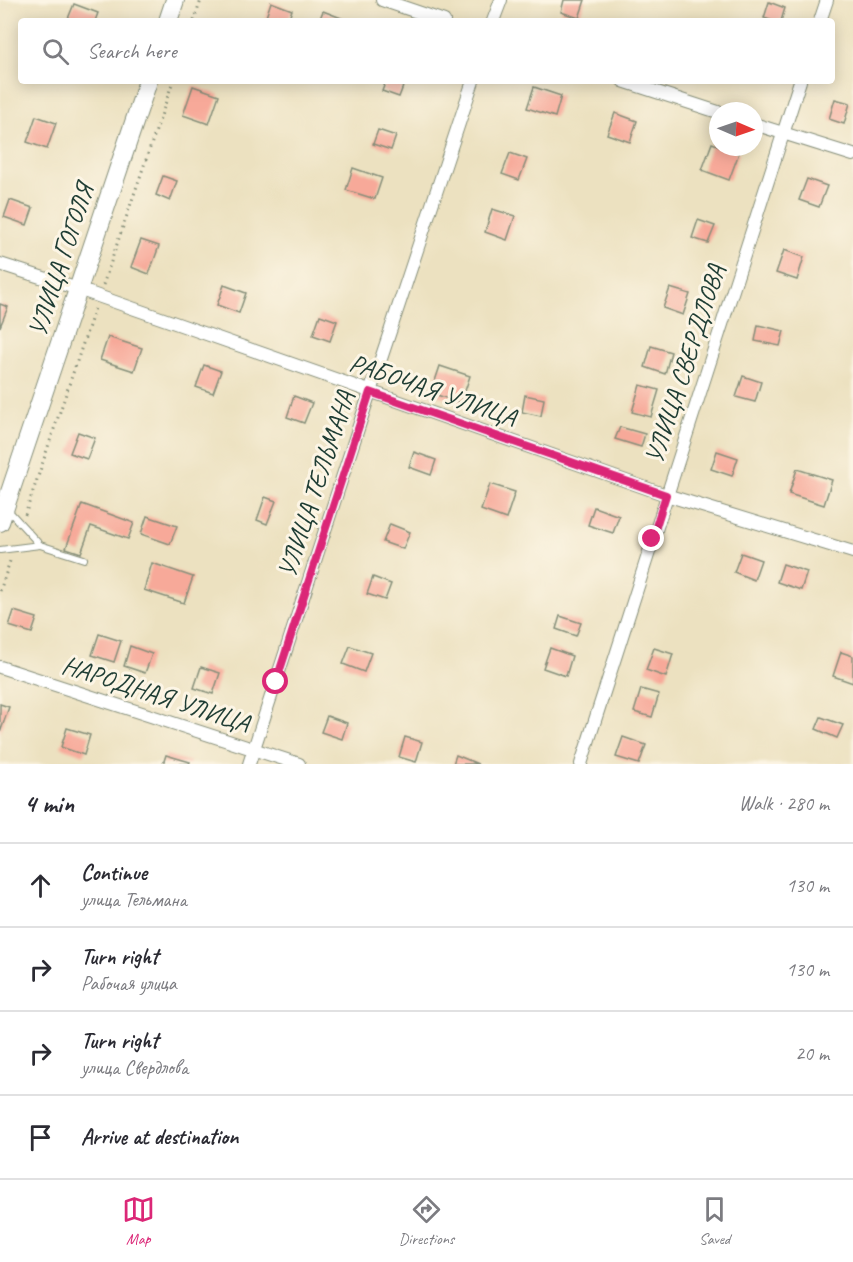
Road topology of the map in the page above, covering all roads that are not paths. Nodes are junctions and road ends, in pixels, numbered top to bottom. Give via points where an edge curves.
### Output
1 (175, 0) edge
2 (382, 0) edge
3 (501, 0) edge
4 (827, 0) edge
5 (169, 18) edge
6 (435, 18) edge
7 (494, 18) edge
8 (821, 18) edge
9 (147, 84) edge
10 (472, 84) edge
11 (632, 84) edge
12 (799, 84) edge
13 (709, 109) edge
14 (763, 127) edge
15 (783, 134) junction
16 (853, 155) edge
17 (0, 264) edge
18 (78, 289) junction
19 (370, 392) junction
20 (666, 495) junction
21 (3, 515) edge
22 (40, 545) junction
23 (0, 550) edge
24 (853, 552) edge
25 (84, 559) dead end
26 (0, 667) edge
27 (254, 750) junction
28 (249, 764) edge
29 (299, 764) edge
30 (580, 764) edge

1 - 5 street
2 - 6 street
3 - 7 street
4 - 8 street
9 - 18 street, УЛИЦА ГОГОЛЯ
10 - 19 street, УЛИЦА ТЕЛЬМАНА
11 - 13 street
12 - 15 street, УЛИЦА СВЕРДЛОВА
14 - 15 street
15 - 16 street
15 - 20 street, УЛИЦА СВЕРДЛОВА
17 - 18 street, РАБОЧАЯ УЛИЦА
18 - 19 street, РАБОЧАЯ УЛИЦА
18 - 21 street, УЛИЦА ГОГОЛЯ
19 - 20 street, РАБОЧАЯ УЛИЦА
19 - 27 street, УЛИЦА ТЕЛЬМАНА
20 - 24 street, РАБОЧАЯ УЛИЦА
20 - 30 street, УЛИЦА СВЕРДЛОВА
21 - 22 lane via 21,525
22 - 23 lane
22 - 25 lane
26 - 27 street, НАРОДНАЯ УЛИЦА
27 - 28 street, УЛИЦА ТЕЛЬМАНА
27 - 29 street, НАРОДНАЯ УЛИЦА

